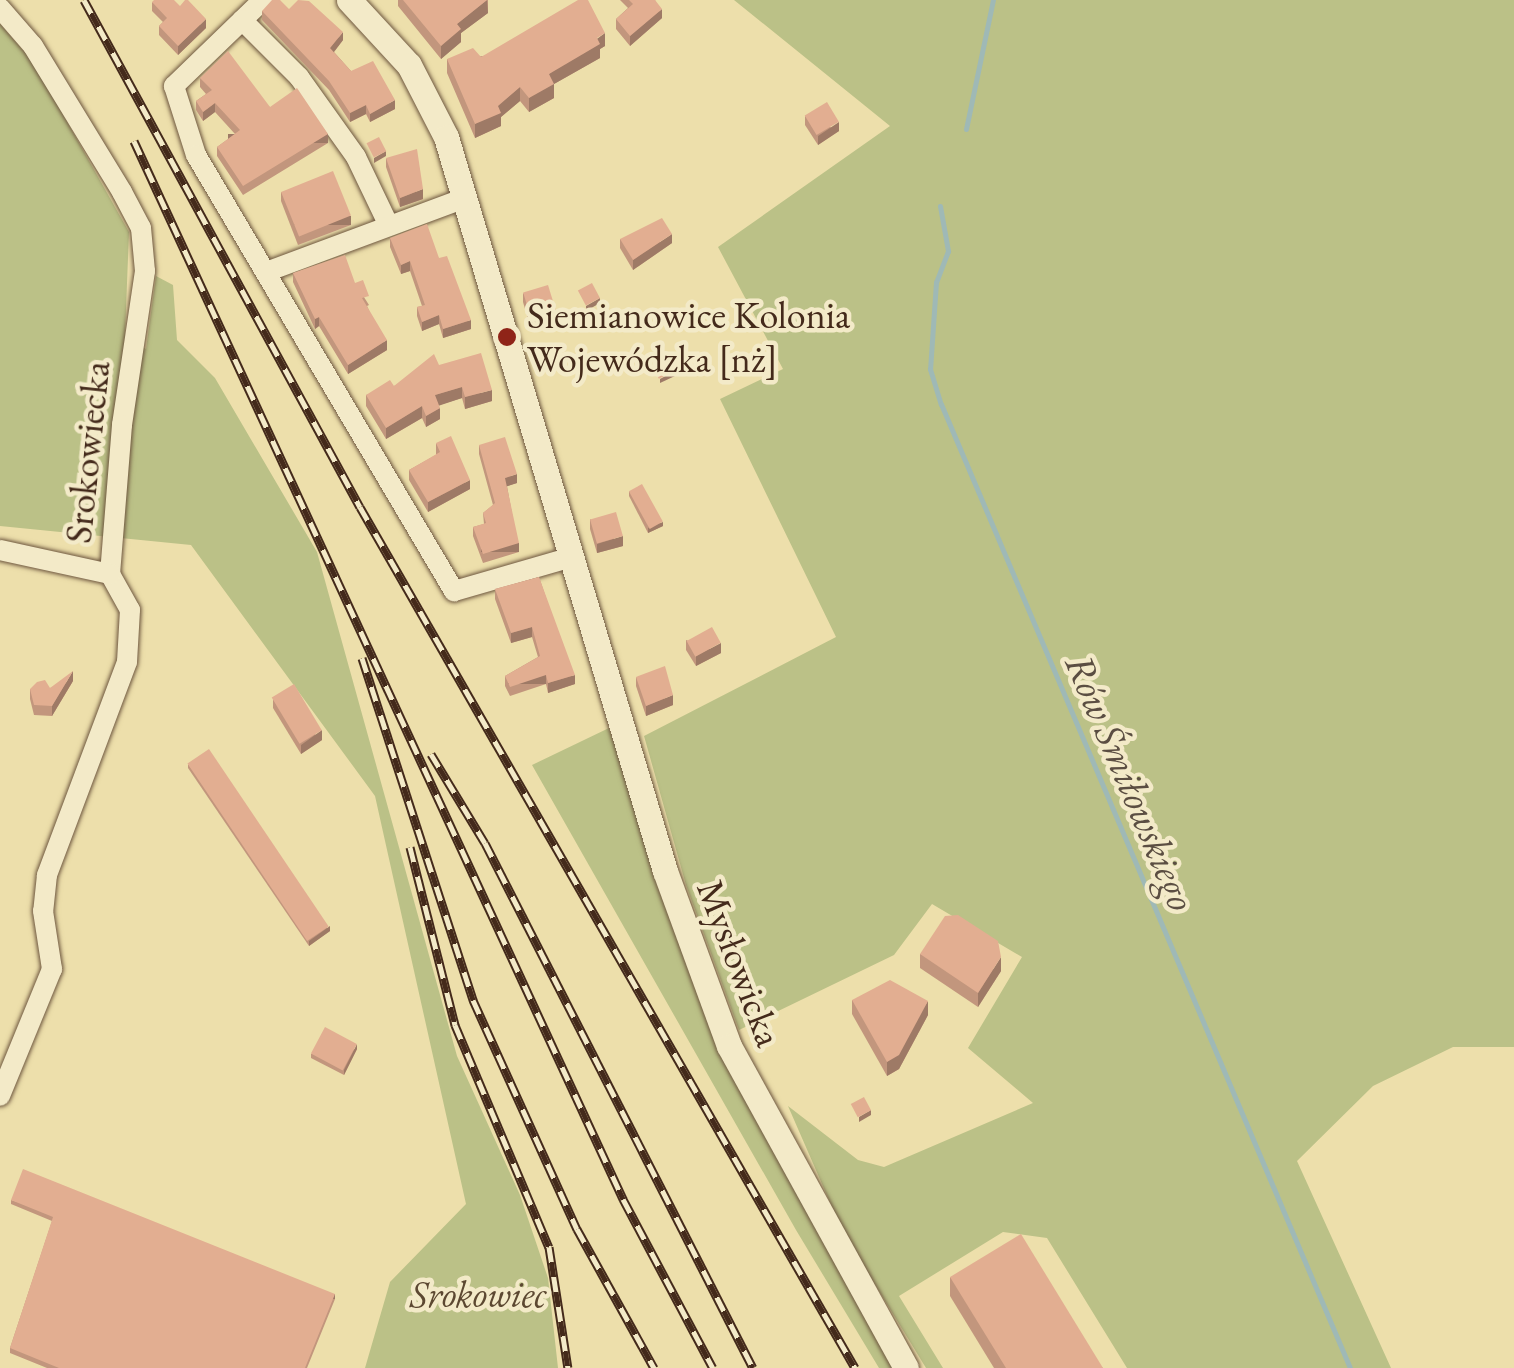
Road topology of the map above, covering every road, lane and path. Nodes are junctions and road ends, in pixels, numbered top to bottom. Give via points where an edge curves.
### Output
1 (263, 0) edge
2 (349, 0) edge
3 (0, 8) edge
4 (242, 20) junction
5 (465, 198) junction
6 (389, 226) junction
7 (266, 272) junction
8 (0, 550) edge
9 (572, 557) junction
10 (110, 574) junction
11 (0, 1096) edge
12 (906, 1368) edge

1 - 4 street
2 - 5 street, Mysłowicka via 397,49 429,97
3 - 10 street, Srokowiecka via 33,46 142,228 145,271 122,424
4 - 6 street via 299,76 356,157
4 - 7 street via 174,86 173,97 196,155
5 - 6 street
5 - 9 street, Mysłowicka
6 - 7 street
7 - 9 street via 454,590
8 - 10 street
9 - 12 street, Mysłowicka via 666,871 729,1046
10 - 11 street, Srokowiecka via 130,610 127,662 47,876 43,911 52,969

